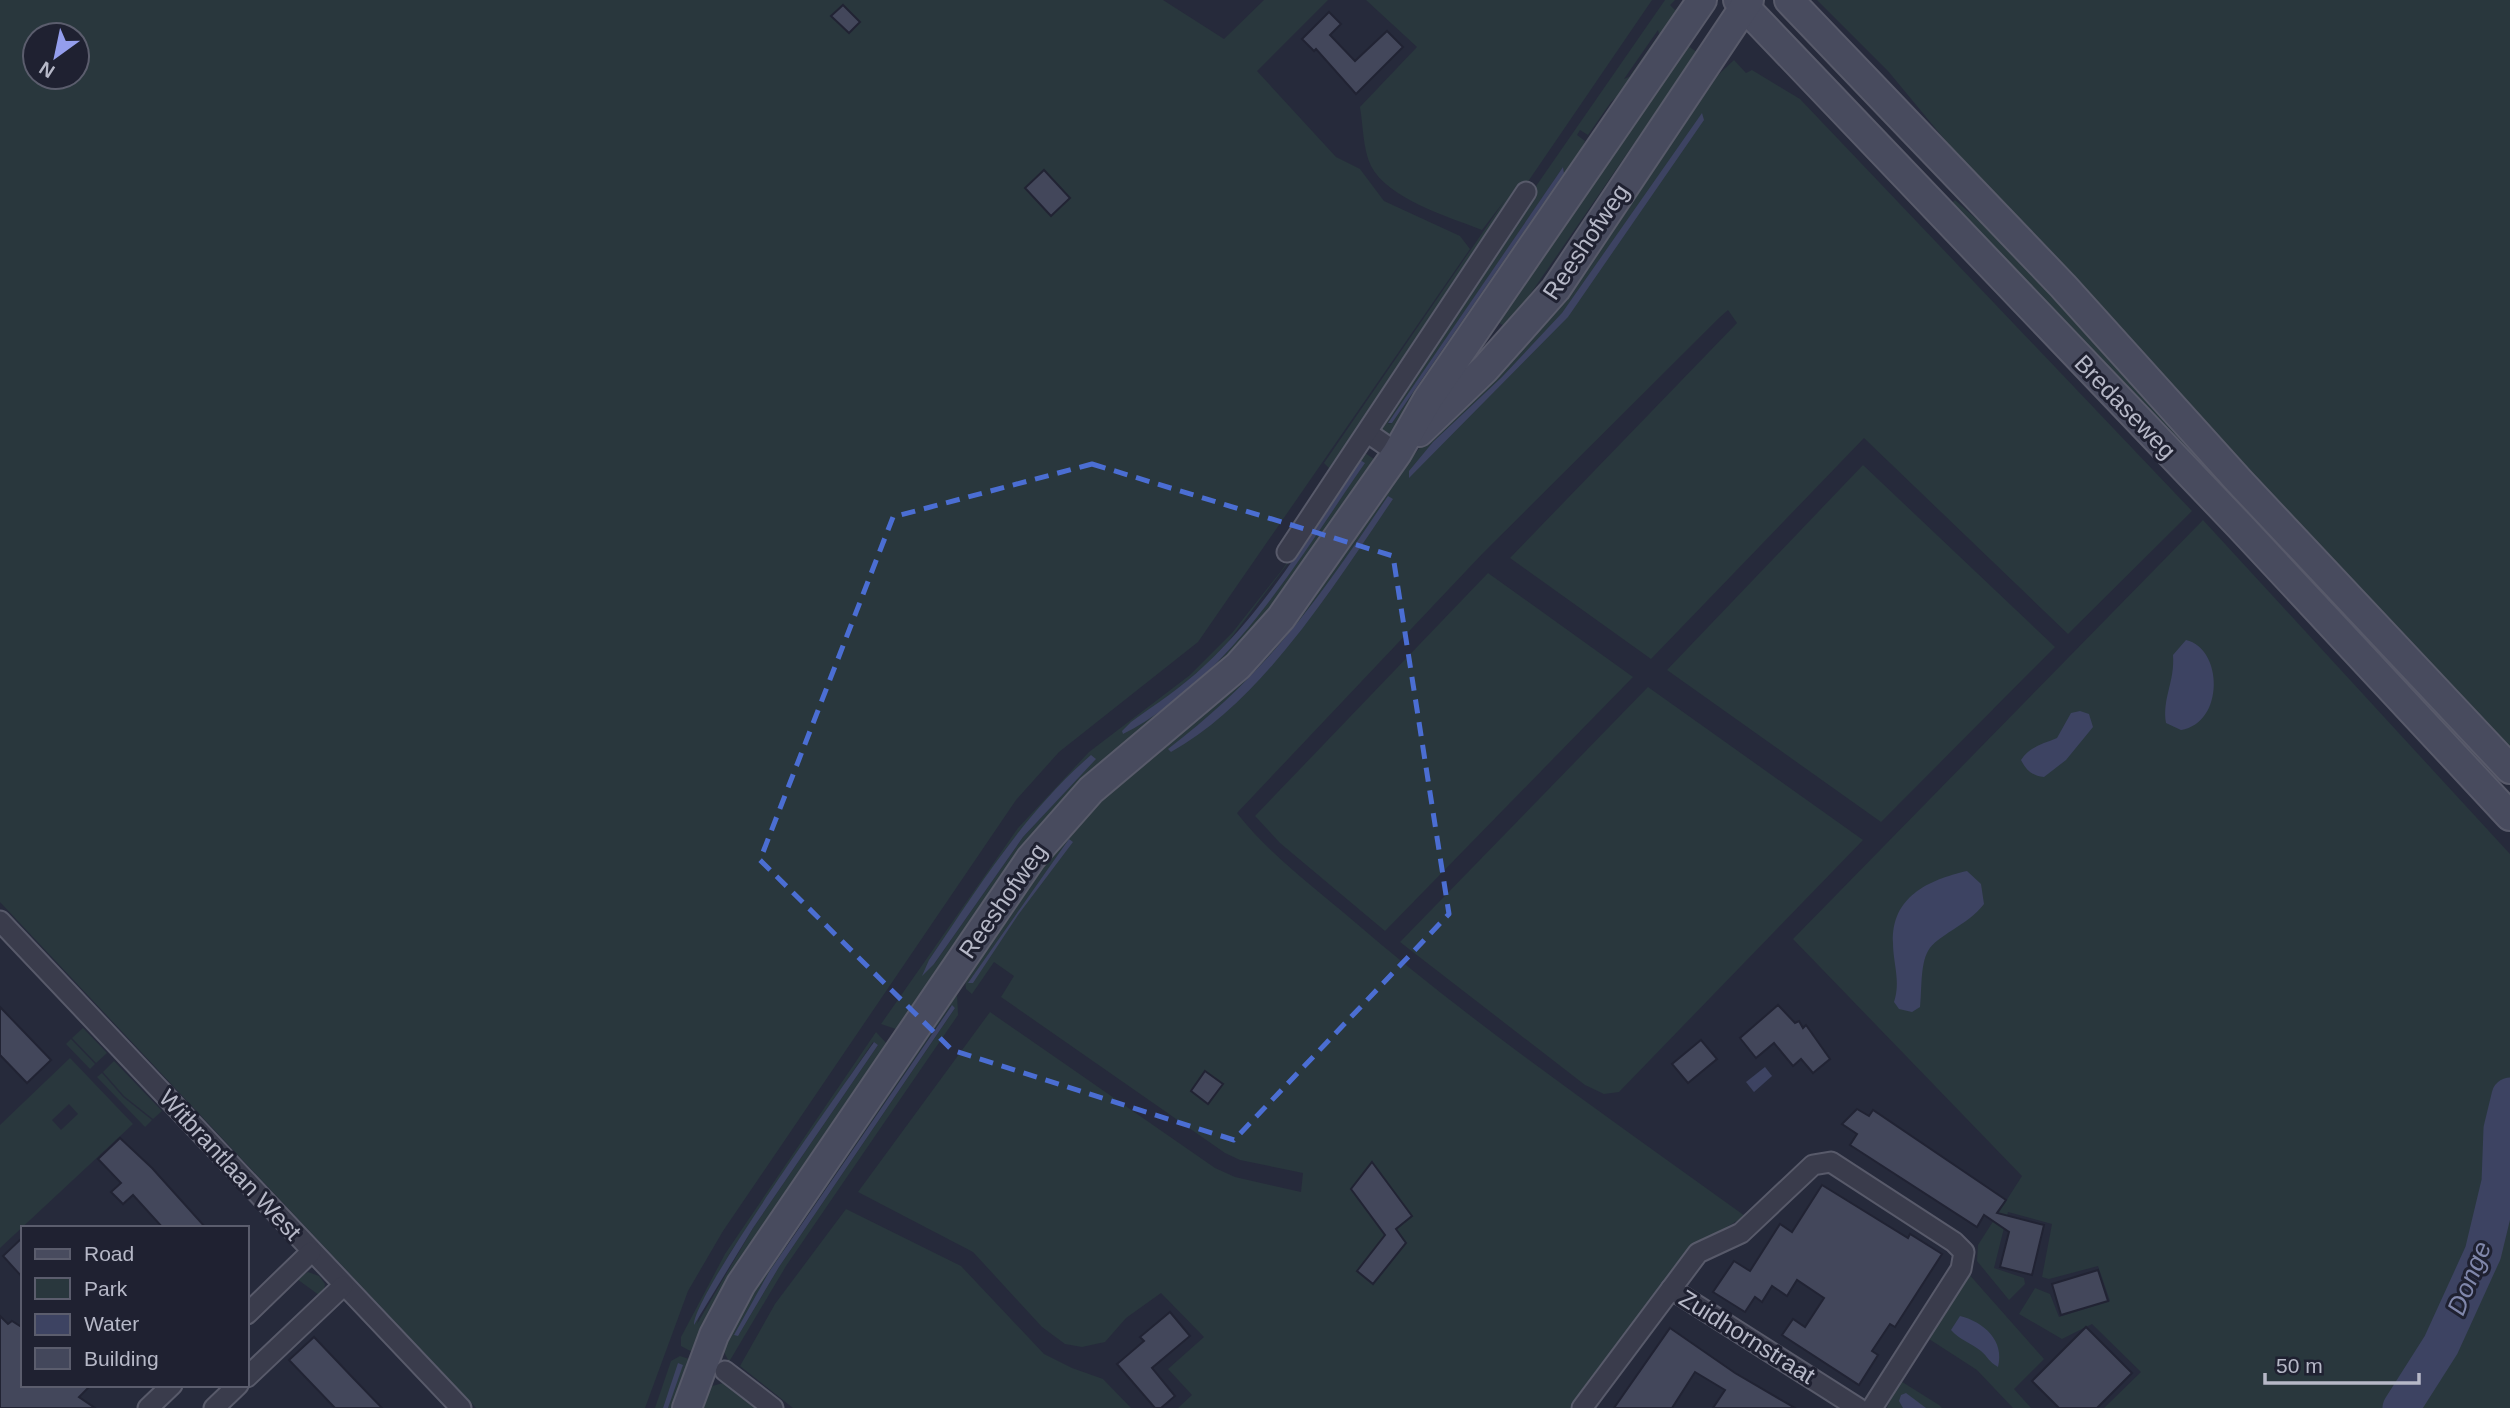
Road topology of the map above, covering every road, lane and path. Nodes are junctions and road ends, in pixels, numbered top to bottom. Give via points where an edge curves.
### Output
1 (1702, 0) edge
2 (1789, 0) edge
3 (1744, 2) edge
4 (1526, 192) dead end
5 (1368, 433) junction
6 (1397, 453) junction
7 (2239, 481) junction
8 (2215, 500) junction
9 (1287, 552) dead end
10 (2510, 769) edge
11 (2506, 808) edge
12 (0, 921) edge
13 (311, 1252) junction
14 (343, 1286) junction
15 (1671, 1289) junction
16 (248, 1313) edge
17 (725, 1371) dead end
18 (248, 1376) edge
19 (170, 1387) edge
20 (236, 1387) edge
21 (148, 1408) edge
22 (214, 1408) edge
23 (461, 1408) edge
24 (687, 1408) edge
25 (774, 1408) edge
26 (1582, 1408) edge
27 (1858, 1408) edge
28 (1872, 1408) edge

1 - 6 street, Reeshofweg via 1428,399
2 - 7 street, Bredaseweg via 2063,286
3 - 6 street, Reeshofweg via 1556,289 1485,369
3 - 8 street, Bredaseweg
4 - 5 street
5 - 6 street
5 - 9 street
6 - 24 street, Reeshofweg via 1281,618 1238,666 1091,790 1031,858 741,1284 714,1335
7 - 8 street via 2215,477
7 - 10 street, Bredaseweg
8 - 11 street, Bredaseweg
12 - 13 street, Witbrantlaan West
13 - 14 street, Witbrantlaan West
13 - 16 street
14 - 18 street
14 - 23 street, Witbrantlaan West
15 - 26 street
15 - 27 street, Zuidhornstraat
15 - 28 street via 1698,1253 1741,1233 1813,1165 1831,1162 1964,1252 1961,1269
17 - 25 street
19 - 21 street
20 - 22 street

